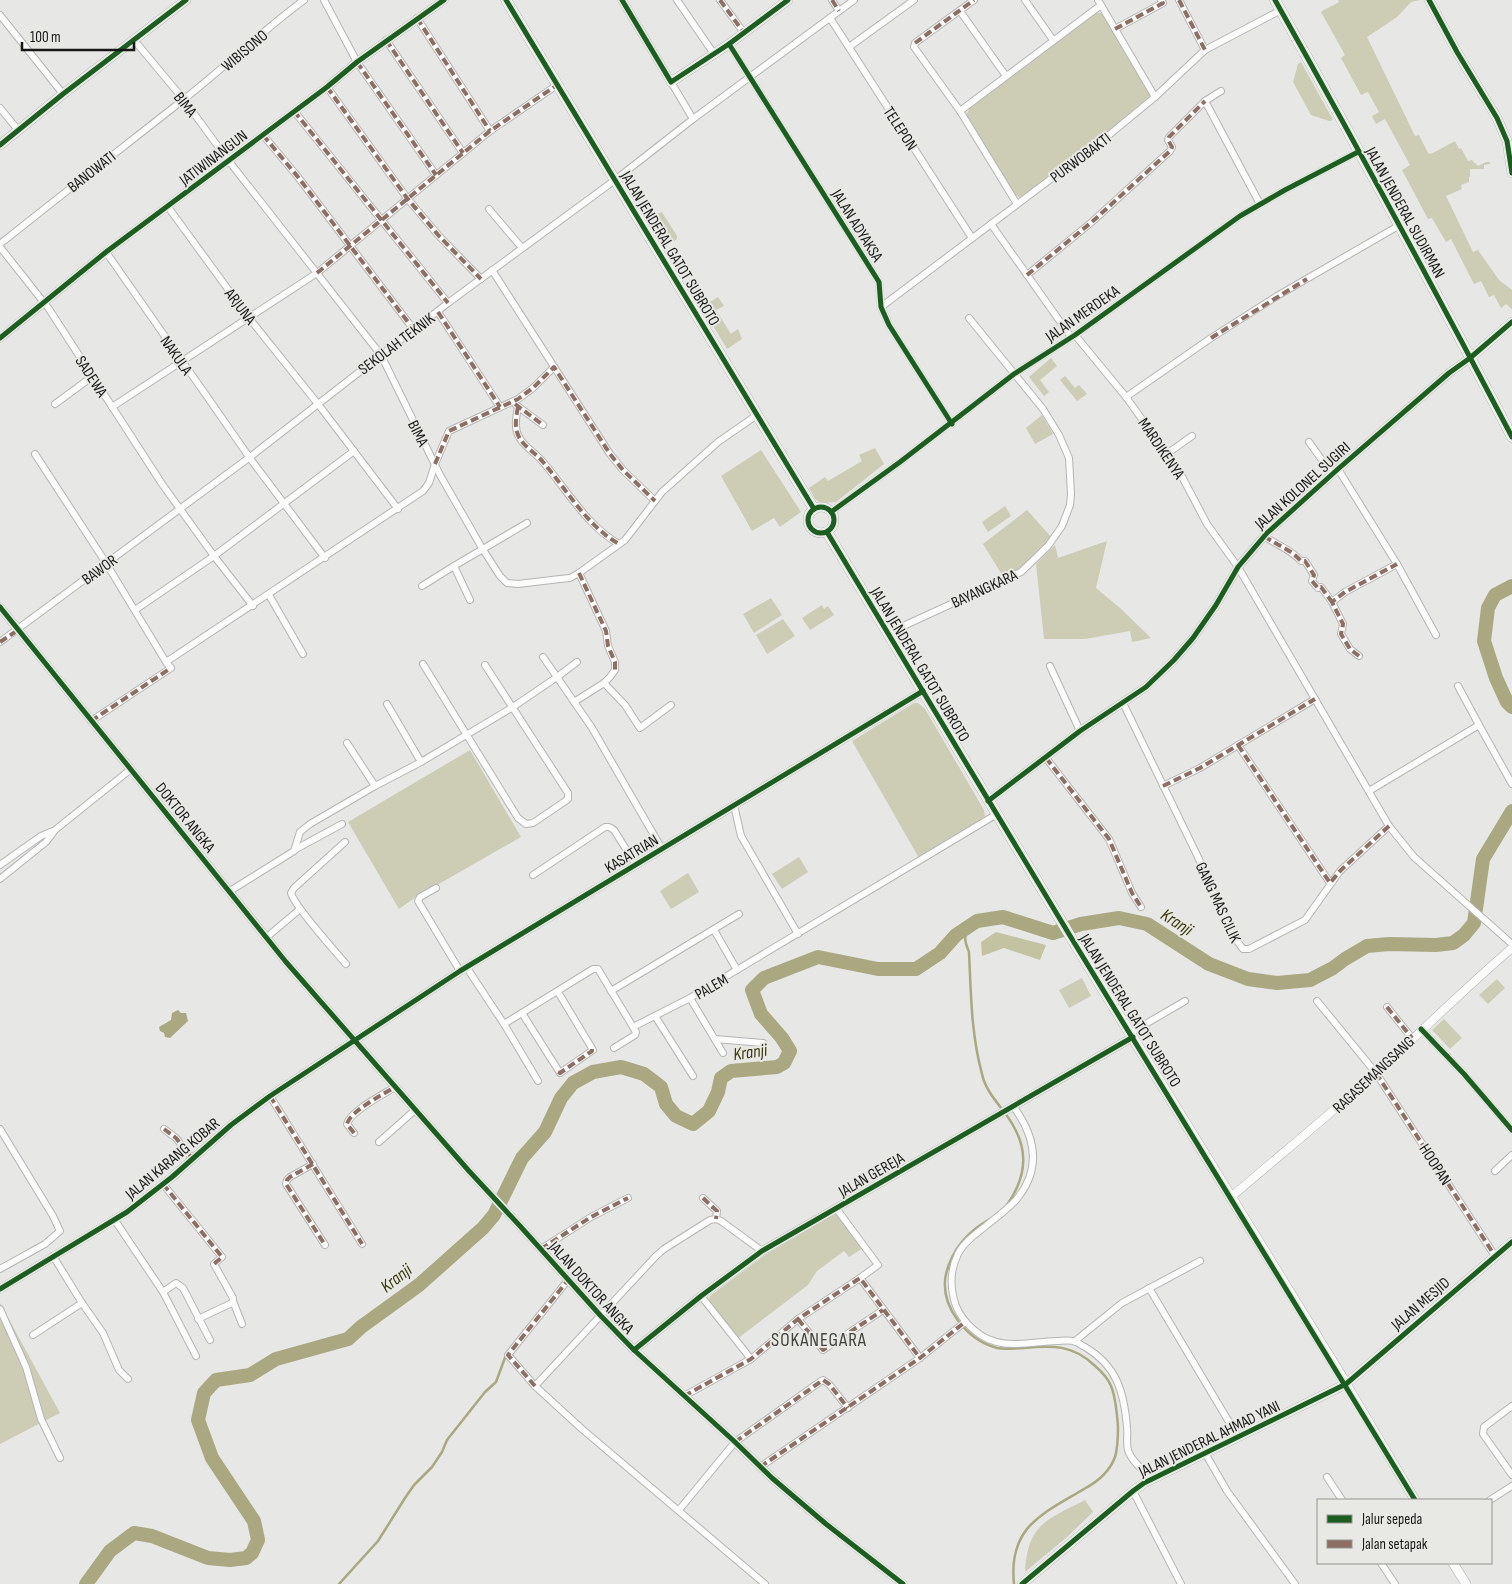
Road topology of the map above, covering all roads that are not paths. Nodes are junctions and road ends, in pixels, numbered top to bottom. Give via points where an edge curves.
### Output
1 (186, 0) edge
2 (304, 0) edge
3 (324, 0) edge
4 (444, 0) edge
5 (506, 0) edge
6 (622, 0) edge
7 (677, 0) edge
8 (720, 0) edge
9 (788, 0) edge
10 (832, 0) edge
11 (854, 0) edge
12 (914, 0) edge
13 (974, 0) edge
14 (1025, 0) edge
15 (1179, 0) edge
16 (1275, 0) edge
17 (1429, 0) edge
18 (1164, 1) edge
19 (1100, 3) edge
20 (1281, 10) junction
21 (839, 11) junction
22 (960, 11) junction
23 (0, 16) edge
24 (417, 18) junction
25 (830, 18) junction
26 (1115, 29) junction
27 (744, 33) junction
28 (134, 40) junction
29 (386, 40) junction
30 (1053, 40) junction
31 (729, 44) junction
32 (849, 47) junction
33 (1205, 50) junction
34 (714, 54) junction
35 (357, 62) junction
36 (1006, 76) junction
37 (750, 77) junction
38 (671, 82) junction
39 (557, 85) junction
40 (326, 87) junction
41 (1221, 91) dead end
42 (63, 94) junction
43 (1155, 97) junction
44 (184, 100) junction
45 (1205, 101) junction
46 (0, 108) edge
47 (294, 111) junction
48 (960, 111) junction
49 (693, 120) junction
50 (18, 130) junction
51 (490, 131) junction
52 (263, 135) junction
53 (0, 145) edge
54 (1510, 148) edge
55 (1358, 152) junction
56 (463, 153) junction
57 (228, 160) junction
58 (1512, 173) edge
59 (436, 175) junction
60 (615, 180) junction
61 (407, 198) junction
62 (1018, 204) junction
63 (1260, 204) junction
64 (168, 206) junction
65 (489, 209) dead end
66 (382, 219) junction
67 (991, 224) junction
68 (1400, 225) junction
69 (972, 238) junction
70 (0, 245) edge
71 (350, 245) junction
72 (522, 248) junction
73 (106, 252) junction
74 (492, 270) junction
75 (317, 273) junction
76 (1027, 275) junction
77 (481, 279) junction
78 (44, 303) junction
79 (448, 303) junction
80 (881, 307) junction
81 (438, 312) junction
82 (249, 318) junction
83 (969, 318) dead end
84 (1512, 322) edge
85 (414, 330) junction
86 (1073, 336) junction
87 (0, 338) edge
88 (381, 355) junction
89 (1470, 358) junction
90 (182, 362) junction
91 (554, 367) junction
92 (1014, 374) junction
93 (93, 376) junction
94 (1126, 397) junction
95 (55, 404) dead end
96 (318, 404) junction
97 (515, 404) junction
98 (112, 407) junction
99 (500, 407) junction
100 (757, 415) junction
101 (952, 424) junction
102 (543, 425) dead end
103 (1192, 436) dead end
104 (1512, 437) edge
105 (1309, 442) dead end
106 (354, 451) junction
107 (1168, 453) junction
108 (35, 454) dead end
109 (250, 457) junction
110 (435, 464) junction
111 (1335, 471) junction
112 (656, 501) junction
113 (284, 503) junction
114 (180, 509) junction
115 (398, 509) junction
116 (814, 509) junction
117 (831, 512) junction
118 (527, 523) dead end
119 (827, 532) junction
120 (1264, 536) junction
121 (619, 544) junction
122 (482, 548) junction
123 (214, 556) junction
124 (325, 558) junction
125 (106, 563) junction
126 (1396, 564) junction
127 (454, 566) junction
128 (1238, 567) junction
129 (579, 573) junction
130 (422, 586) dead end
131 (269, 595) junction
132 (470, 600) dead end
133 (1332, 602) junction
134 (253, 606) junction
135 (0, 607) edge
136 (135, 610) junction
137 (18, 630) junction
138 (888, 633) junction
139 (1436, 635) dead end
140 (0, 642) edge
141 (304, 654) dead end
142 (1359, 656) dead end
143 (543, 657) dead end
144 (166, 662) junction
145 (577, 662) dead end
146 (423, 664) dead end
147 (484, 665) dead end
148 (1050, 666) dead end
149 (557, 677) junction
150 (604, 683) junction
151 (1458, 686) dead end
152 (923, 691) junction
153 (1314, 697) junction
154 (574, 702) junction
155 (1122, 703) junction
156 (387, 704) dead end
157 (671, 705) dead end
158 (512, 707) junction
159 (91, 721) junction
160 (1479, 725) junction
161 (1080, 732) junction
162 (467, 733) junction
163 (347, 743) dead end
164 (1238, 745) junction
165 (1046, 758) junction
166 (421, 762) junction
167 (132, 769) junction
168 (1512, 784) edge
169 (375, 786) junction
170 (1163, 786) junction
171 (1369, 791) junction
172 (988, 801) junction
173 (734, 805) junction
174 (997, 814) junction
175 (342, 824) dead end
176 (1390, 826) junction
177 (55, 830) junction
178 (345, 842) dead end
179 (296, 849) junction
180 (662, 849) junction
181 (0, 865) edge
182 (636, 865) junction
183 (533, 875) dead end
184 (0, 879) edge
185 (1330, 883) junction
186 (436, 888) dead end
187 (230, 891) junction
188 (1141, 907) dead end
189 (300, 909) junction
190 (739, 914) dead end
191 (714, 930) junction
192 (798, 934) junction
193 (267, 937) junction
194 (1512, 944) edge
195 (1512, 948) edge
196 (346, 964) dead end
197 (464, 969) junction
198 (737, 970) junction
199 (611, 991) junction
200 (558, 992) junction
201 (690, 998) junction
202 (1184, 1001) dead end
203 (1317, 1001) dead end
204 (1387, 1008) dead end
205 (522, 1013) junction
206 (655, 1016) junction
207 (504, 1024) junction
208 (634, 1027) junction
209 (1421, 1029) junction
210 (1132, 1035) junction
211 (1412, 1038) junction
212 (715, 1039) junction
213 (355, 1040) junction
214 (763, 1043) dead end
215 (614, 1048) dead end
216 (723, 1053) dead end
217 (1376, 1073) junction
218 (693, 1076) dead end
219 (538, 1080) dead end
220 (395, 1087) junction
221 (270, 1096) junction
222 (1012, 1107) junction
223 (415, 1110) junction
224 (164, 1128) dead end
225 (0, 1129) edge
226 (1512, 1130) edge
227 (354, 1133) dead end
228 (379, 1142) dead end
229 (1512, 1155) edge
230 (192, 1158) junction
231 (313, 1164) junction
232 (1495, 1171) dead end
233 (163, 1184) junction
234 (1231, 1197) junction
235 (628, 1198) dead end
236 (703, 1198) dead end
237 (836, 1208) junction
238 (114, 1219) junction
239 (716, 1219) junction
240 (1512, 1242) edge
241 (362, 1244) dead end
242 (325, 1246) dead end
243 (542, 1250) junction
244 (762, 1250) junction
245 (53, 1256) junction
246 (1494, 1256) junction
247 (1200, 1261) dead end
248 (0, 1269) edge
249 (860, 1278) junction
250 (568, 1280) junction
251 (1149, 1288) junction
252 (0, 1289) edge
253 (163, 1292) junction
254 (701, 1296) junction
255 (233, 1301) junction
256 (82, 1303) junction
257 (0, 1309) edge
258 (883, 1310) junction
259 (600, 1315) junction
260 (198, 1319) junction
261 (798, 1319) junction
262 (242, 1324) dead end
263 (962, 1325) junction
264 (33, 1335) dead end
265 (210, 1340) dead end
266 (1074, 1341) junction
267 (634, 1350) junction
268 (196, 1356) dead end
269 (920, 1358) junction
270 (751, 1359) junction
271 (128, 1379) dead end
272 (1346, 1384) junction
273 (535, 1386) junction
274 (684, 1396) junction
275 (1512, 1406) edge
276 (848, 1408) junction
277 (1238, 1437) junction
278 (735, 1442) junction
279 (1205, 1454) junction
280 (60, 1458) dead end
281 (760, 1468) junction
282 (1512, 1475) edge
283 (1327, 1477) dead end
284 (1152, 1479) junction
285 (1512, 1486) edge
286 (1133, 1490) junction
287 (1341, 1499) edge
288 (1414, 1499) edge
289 (1492, 1499) edge
290 (679, 1510) junction
291 (1382, 1564) edge
292 (1454, 1564) edge
293 (765, 1584) edge
294 (904, 1584) edge
295 (1022, 1584) edge
296 (1181, 1584) edge
297 (1295, 1584) edge
298 (1395, 1584) edge
299 (1466, 1584) edge

1 - 28 main road
2 - 44 street, WIBISONO
3 - 35 street
4 - 24 street, JATIWINANGUN
5 - 39 main road, JALAN JENDERAL GATOT SUBROTO
6 - 38 street
7 - 34 street
8 - 27 street
9 - 27 main road
10 - 21 street
11 - 21 street, SEKOLAH TEKNIK
12 - 32 street
13 - 22 street
14 - 30 street
15 - 33 street
16 - 20 main road, JALAN JENDERAL SUDIRMAN
17 - 54 main road via 1497,118
18 - 26 street
19 - 26 street
19 - 30 street
20 - 33 street, PURWOBAKTI
20 - 55 main road, JALAN JENDERAL SUDIRMAN
21 - 25 street, SEKOLAH TEKNIK
22 - 36 street
22 - 48 street via 914,47
23 - 42 street
24 - 29 street, JATIWINANGUN
24 - 51 street
25 - 32 street, TELEPON
25 - 37 street, SEKOLAH TEKNIK
26 - 43 street
27 - 31 main road
28 - 42 main road
28 - 44 street, BIMA
29 - 35 street, JATIWINANGUN
29 - 56 street
30 - 36 street
31 - 34 main road
31 - 37 street, JALAN ADYAKSA
32 - 69 street, TELEPON
33 - 43 street, PURWOBAKTI
34 - 38 main road
35 - 40 street, JATIWINANGUN
35 - 59 street
36 - 48 street
37 - 49 street, SEKOLAH TEKNIK
37 - 80 street, JALAN ADYAKSA via 878,282
38 - 49 street
39 - 51 street
39 - 60 main road, JALAN JENDERAL GATOT SUBROTO
40 - 47 street, JATIWINANGUN
40 - 61 street
41 - 45 street
42 - 50 main road
43 - 62 street, PURWOBAKTI
44 - 57 street, BIMA
44 - 70 street, BANOWATI
45 - 63 street
45 - 76 street via 1168,138 1172,147 1170,151
46 - 50 street
47 - 52 street, JATIWINANGUN
47 - 66 street
48 - 62 street
49 - 60 street, SEKOLAH TEKNIK
50 - 53 main road
51 - 56 street
52 - 57 street, JATIWINANGUN
52 - 71 street
54 - 58 main road
55 - 63 street, JALAN MERDEKA
55 - 68 main road, JALAN JENDERAL SUDIRMAN
56 - 59 street
57 - 64 street, JATIWINANGUN
57 - 75 street, BIMA
59 - 61 street
60 - 72 street, SEKOLAH TEKNIK
60 - 100 main road, JALAN JENDERAL GATOT SUBROTO
61 - 66 street
61 - 77 street
62 - 67 street, PURWOBAKTI
63 - 86 street, JALAN MERDEKA
64 - 73 street, JATIWINANGUN
64 - 82 street, ARJUNA
65 - 72 street
66 - 71 street
66 - 79 street
67 - 69 street, PURWOBAKTI
67 - 76 street
68 - 89 main road, JALAN JENDERAL SUDIRMAN
68 - 94 street via 1277,296
69 - 80 street, PURWOBAKTI
70 - 78 street, SADEWA
71 - 75 street
71 - 85 street
72 - 74 street, SEKOLAH TEKNIK
73 - 78 street, JATIWINANGUN
73 - 90 street, NAKULA
74 - 77 street, SEKOLAH TEKNIK
74 - 91 street
75 - 82 street
75 - 88 street, BIMA
76 - 86 street
77 - 79 street, SEKOLAH TEKNIK
78 - 87 street, JATIWINANGUN
78 - 93 street, SADEWA
79 - 81 street, SEKOLAH TEKNIK
80 - 101 street, JALAN ADYAKSA
81 - 85 street, SEKOLAH TEKNIK
81 - 99 street
82 - 90 street
82 - 96 street, ARJUNA
83 - 92 street, BAYANGKARA
84 - 89 main road
85 - 88 street, SEKOLAH TEKNIK
86 - 92 street, JALAN MERDEKA
86 - 94 street, MARDIKENYA
88 - 96 street, SEKOLAH TEKNIK
88 - 110 street, BIMA
89 - 104 main road, JALAN JENDERAL SUDIRMAN
89 - 111 street, JALAN KOLONEL SUGIRI via 1448,373
90 - 98 street
90 - 109 street, NAKULA
91 - 97 street
91 - 112 street via 622,470
92 - 101 street, JALAN MERDEKA
92 - 138 street, BAYANGKARA via 1043,409 1069,458 1070,506 1062,526 1048,546 1021,572
93 - 95 street
93 - 98 street, SADEWA
94 - 107 street, MARDIKENYA
96 - 106 street, ARJUNA
96 - 109 street, SEKOLAH TEKNIK
97 - 99 street
97 - 102 street
97 - 121 street via 520,440 542,461 594,524
98 - 114 street, SADEWA
99 - 110 street via 449,430
100 - 112 street, BIMA via 718,442
100 - 116 main road, JALAN JENDERAL GATOT SUBROTO
101 - 117 street, JALAN MERDEKA
103 - 107 street
105 - 111 street
106 - 113 street
106 - 115 street, ARJUNA
107 - 128 street, MARDIKENYA via 1207,524
108 - 125 street
109 - 113 street, NAKULA
109 - 114 street, SEKOLAH TEKNIK
110 - 115 street via 424,491
110 - 122 street, BIMA
111 - 120 street, JALAN KOLONEL SUGIRI
111 - 126 street
112 - 121 street, BIMA
113 - 123 street
113 - 124 street, NAKULA
114 - 123 street, SADEWA
114 - 125 street, BAWOR
115 - 124 street
116 - 117 main road via 824,508
116 - 119 main road via 809,518 810,527 817,532
117 - 119 main road via 834,525
118 - 122 street
119 - 138 main road, JALAN JENDERAL GATOT SUBROTO
120 - 128 street, JALAN KOLONEL SUGIRI
120 - 133 street via 1305,561 1314,575 1312,581
121 - 129 street, BIMA
122 - 127 street
122 - 129 street, BIMA via 507,583 570,578
123 - 134 street, SADEWA
123 - 136 street
124 - 131 street
125 - 136 street
125 - 137 street, BAWOR
126 - 133 street
126 - 139 street
127 - 130 street
127 - 132 street
128 - 153 street
128 - 155 street, JALAN KOLONEL SUGIRI via 1216,605 1186,646 1146,687
129 - 150 street via 606,631 615,662 613,674
131 - 134 street
131 - 141 street
133 - 142 street via 1343,624 1342,635 1350,649
134 - 144 street
135 - 137 street, DOKTOR ANGKA
136 - 144 street
137 - 140 street, BAWOR
137 - 159 street, DOKTOR ANGKA
138 - 152 main road, JALAN JENDERAL GATOT SUBROTO
143 - 149 street
144 - 159 street via 171,668
145 - 149 street
146 - 162 street
147 - 158 street
148 - 161 street
149 - 154 street
149 - 158 street
150 - 154 street
150 - 157 street via 640,728
151 - 160 street
152 - 172 main road, JALAN JENDERAL GATOT SUBROTO
152 - 173 street, KASATRIAN
153 - 164 street
153 - 171 street
154 - 180 street
155 - 161 street, JALAN KOLONEL SUGIRI
155 - 170 street, GANG MAS CILIK
156 - 166 street
158 - 162 street
158 - 162 street via 569,796 533,823 526,824 518,818
159 - 167 street, DOKTOR ANGKA
160 - 168 street
160 - 171 street
161 - 165 street, JALAN KOLONEL SUGIRI
162 - 166 street
163 - 169 street
164 - 170 street
164 - 185 street
165 - 172 street, JALAN KOLONEL SUGIRI
165 - 188 street via 1109,839
166 - 169 street
167 - 177 street
167 - 187 street, DOKTOR ANGKA
169 - 179 street via 302,829
170 - 185 street, GANG MAS CILIK via 1234,937 1243,949 1249,949 1306,920
171 - 176 street
172 - 174 main road, JALAN JENDERAL GATOT SUBROTO
173 - 180 street, KASATRIAN
173 - 192 street via 741,836
174 - 192 street, PALEM
174 - 210 main road, JALAN JENDERAL GATOT SUBROTO
175 - 179 street
176 - 185 street, GANG MAS CILIK via 1340,870
176 - 194 street via 1414,857
177 - 181 street
177 - 184 street via 46,842
178 - 189 street via 294,888 292,898
179 - 187 street
180 - 182 street, KASATRIAN
182 - 183 street via 614,830 605,827
182 - 197 street, KASATRIAN
186 - 197 street via 418,901
187 - 193 street, DOKTOR ANGKA
189 - 193 street
189 - 196 street
190 - 191 street
191 - 198 street
191 - 199 street
192 - 198 street, PALEM
193 - 213 street, DOKTOR ANGKA
195 - 209 street, RAGASEMANGSANG
197 - 207 street
197 - 213 street, KASATRIAN
198 - 201 street, PALEM
199 - 200 street via 596,968
199 - 208 street
200 - 205 street
200 - 205 street via 593,1050 560,1073
201 - 206 street, PALEM
201 - 212 street
202 - 210 street
203 - 217 street, HOOPAN
204 - 211 street
205 - 207 street
206 - 208 street, PALEM
206 - 218 street
207 - 219 street
208 - 215 street via 635,1035
209 - 211 street, RAGASEMANGSANG
209 - 226 street
210 - 222 street, JALAN GEREJA
210 - 234 main road, JALAN JENDERAL GATOT SUBROTO
211 - 217 street, RAGASEMANGSANG
212 - 214 street
212 - 216 street
213 - 220 street, JALAN DOKTOR ANGKA
213 - 221 street, JALAN KARANG KOBAR
217 - 234 street, RAGASEMANGSANG
217 - 246 street, HOOPAN
220 - 223 street, JALAN DOKTOR ANGKA
220 - 227 street via 348,1120 347,1124
221 - 230 street, JALAN KARANG KOBAR
221 - 231 street
222 - 237 street, JALAN GEREJA
222 - 263 street via 1030,1135 1034,1153 1029,1178 1015,1201 974,1235 958,1254 952,1288
223 - 228 street
223 - 243 street, JALAN DOKTOR ANGKA
224 - 230 street
225 - 248 street via 60,1231 46,1244
229 - 232 street
230 - 233 street, JALAN KARANG KOBAR
231 - 241 street
231 - 242 street via 290,1177 286,1184
233 - 238 street, JALAN KARANG KOBAR
233 - 255 street via 222,1258 214,1264
234 - 272 main road, JALAN JENDERAL GATOT SUBROTO
235 - 243 street via 591,1217
236 - 239 street via 717,1211
237 - 244 street, JALAN GEREJA
237 - 249 street via 878,1264
238 - 245 street, JALAN KARANG KOBAR
238 - 253 street
239 - 244 street
239 - 259 street via 664,1249
240 - 246 main road, JALAN MESJID
243 - 250 street, JALAN DOKTOR ANGKA
244 - 254 street, JALAN GEREJA
245 - 252 street, JALAN KARANG KOBAR
245 - 256 street
246 - 272 main road, JALAN MESJID
247 - 251 street
249 - 258 street
249 - 261 street
250 - 259 street, JALAN DOKTOR ANGKA
250 - 273 street via 508,1355
251 - 266 street via 1122,1303
251 - 277 street
253 - 260 street via 179,1284
253 - 268 street
254 - 267 street, JALAN GEREJA
254 - 270 street
255 - 260 street
255 - 262 street
256 - 264 street
256 - 271 street via 103,1333 119,1370
257 - 280 street via 26,1367 41,1419
258 - 261 street via 824,1350
258 - 269 street
259 - 267 street, JALAN DOKTOR ANGKA
259 - 273 street
260 - 265 street
261 - 270 street
263 - 266 street via 1002,1344
263 - 269 street
266 - 284 street via 1098,1355 1117,1380 1126,1413 1128,1452
267 - 274 street, JALAN DOKTOR ANGKA
269 - 276 street
270 - 274 street
272 - 277 main road, JALAN JENDERAL AHMAD YANI
272 - 288 main road, JALAN JENDERAL GATOT SUBROTO
273 - 290 street via 582,1430
274 - 278 street, JALAN DOKTOR ANGKA
275 - 282 street via 1482,1430
276 - 278 street via 823,1380
276 - 281 street
277 - 279 main road, JALAN JENDERAL AHMAD YANI
278 - 281 street, JALAN DOKTOR ANGKA
278 - 290 street
279 - 284 main road, JALAN JENDERAL AHMAD YANI
279 - 297 street via 1227,1491
281 - 294 street, JALAN DOKTOR ANGKA via 829,1527
283 - 287 street
284 - 286 main road, JALAN JENDERAL AHMAD YANI
285 - 289 street
286 - 295 main road, JALAN JENDERAL AHMAD YANI
286 - 296 street
290 - 293 street
291 - 298 street
292 - 299 main road

